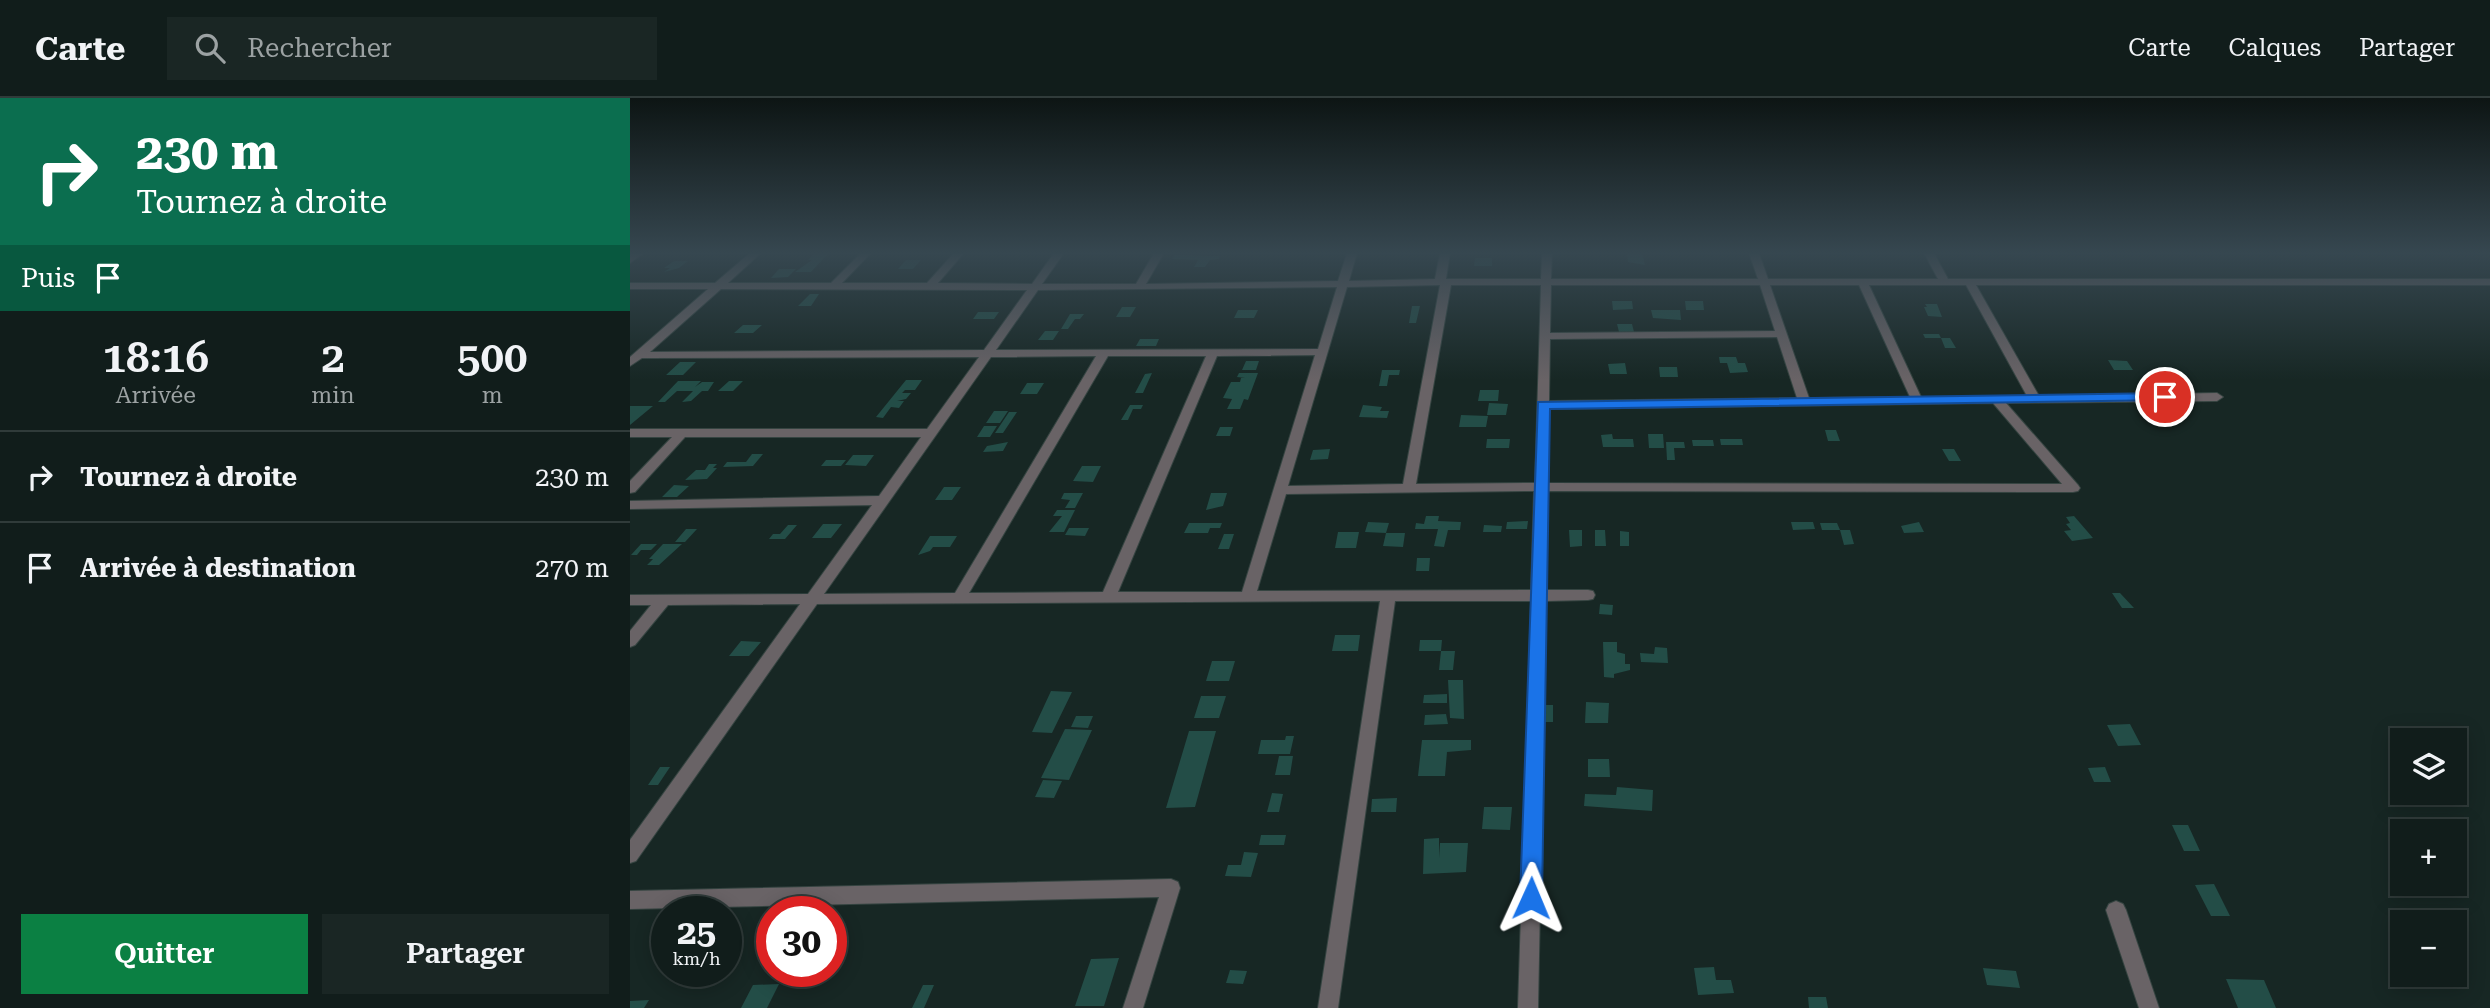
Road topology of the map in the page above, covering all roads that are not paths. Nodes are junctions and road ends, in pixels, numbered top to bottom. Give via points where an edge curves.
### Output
1 (707, 295) edge
2 (1030, 295) edge
3 (1339, 295) edge
4 (1441, 295) edge
5 (1545, 295) edge
6 (1768, 295) edge
7 (1869, 295) edge
8 (1977, 295) edge
9 (1781, 334) junction
10 (1546, 336) junction
11 (988, 352) junction
12 (1322, 352) junction
13 (1104, 353) junction
14 (1213, 353) junction
15 (635, 359) edge
16 (2217, 397) dead end
17 (1996, 398) junction
18 (2034, 398) junction
19 (1917, 400) junction
20 (1804, 401) junction
21 (1543, 405) junction
22 (630, 433) edge
23 (682, 433) junction
24 (929, 433) junction
25 (1541, 487) junction
26 (1409, 488) junction
27 (630, 489) edge
28 (1280, 490) junction
29 (881, 500) junction
30 (630, 505) edge
31 (1388, 596) junction
32 (1539, 596) junction
33 (1588, 596) dead end
34 (1248, 597) junction
35 (960, 598) junction
36 (1108, 598) junction
37 (811, 599) junction
38 (630, 600) edge
39 (664, 600) junction
40 (630, 641) edge
41 (630, 855) edge
42 (630, 900) edge
43 (2116, 910) dead end
44 (1133, 1008) edge
45 (1328, 1008) edge
46 (1528, 1008) edge
47 (2149, 1008) edge

1 - 15 street
2 - 11 street
3 - 12 street
4 - 26 street
5 - 10 street
6 - 9 street
7 - 19 street
8 - 18 street
9 - 10 street
9 - 20 street
10 - 21 street
11 - 13 street
11 - 15 street
11 - 24 street
12 - 14 street
12 - 28 street
13 - 14 street
13 - 35 street
14 - 36 street
16 - 18 street
17 - 18 street
17 - 19 street
17 - 25 street via 2073,488
19 - 20 street
20 - 21 street
21 - 25 street
22 - 23 street
23 - 24 street
23 - 27 street
24 - 29 street
25 - 26 street
25 - 32 street
26 - 28 street
28 - 34 street
29 - 30 street
29 - 37 street
31 - 32 street
31 - 34 street
31 - 45 street
32 - 33 street
32 - 46 street
34 - 36 street
35 - 36 street
35 - 37 street
37 - 39 street
37 - 41 street
38 - 39 street
39 - 40 street
42 - 44 street via 1171,888
43 - 47 street

